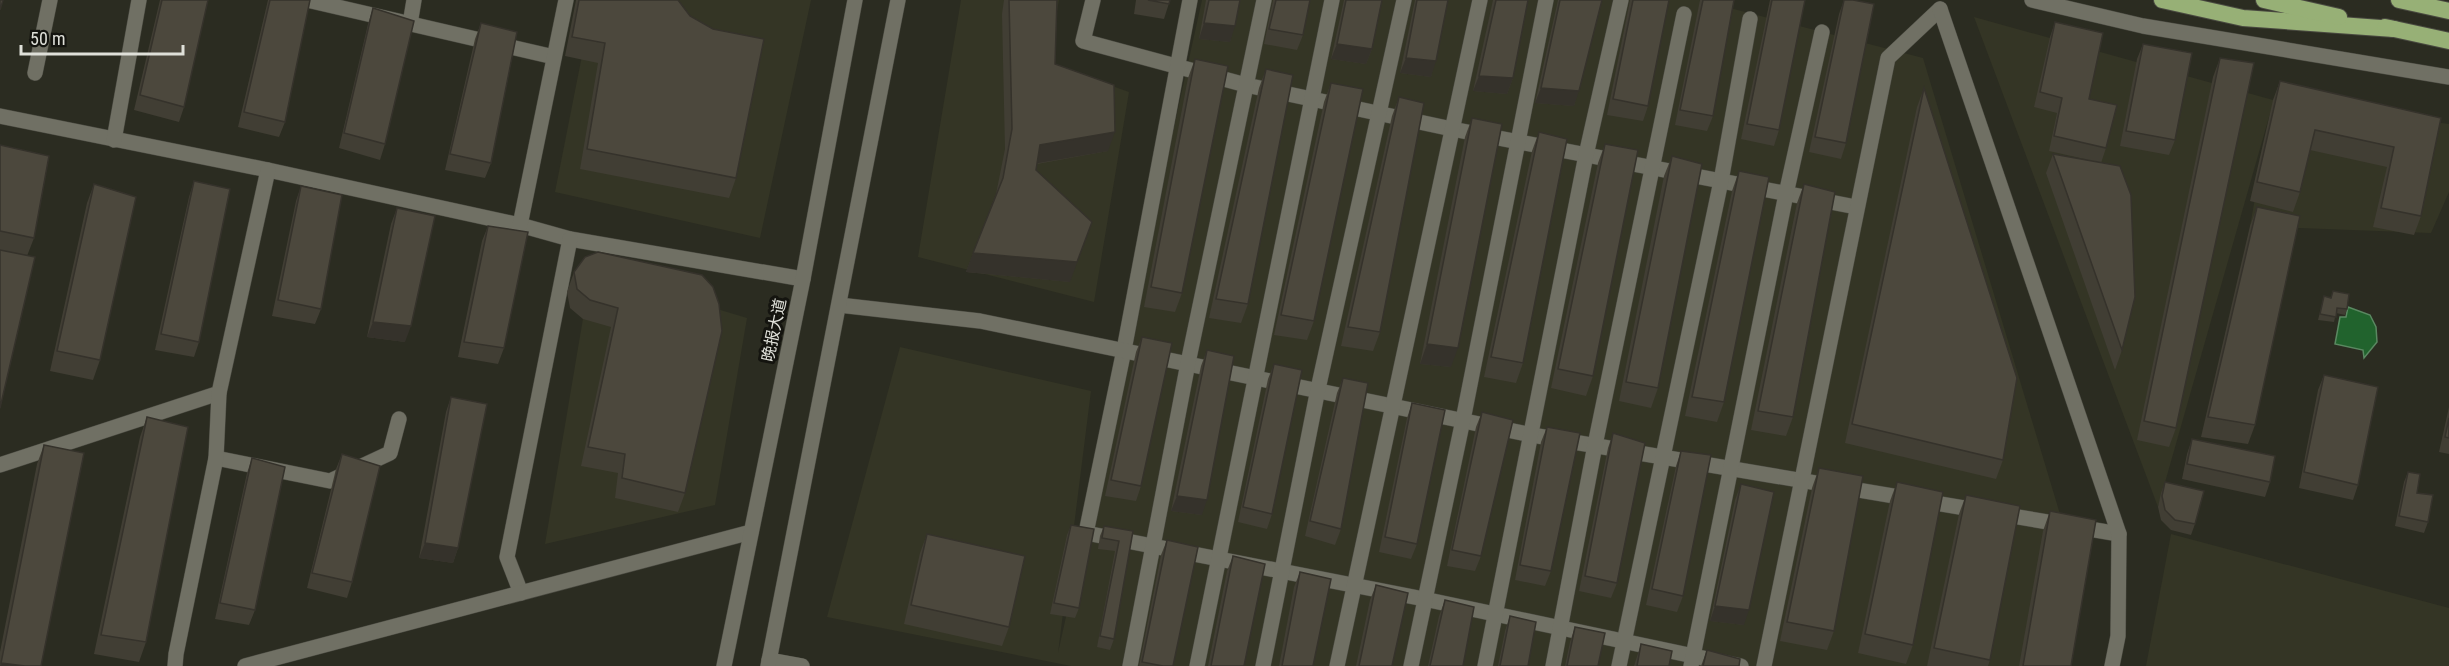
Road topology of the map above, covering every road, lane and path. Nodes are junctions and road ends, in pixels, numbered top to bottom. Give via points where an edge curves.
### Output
1 (50, 0) edge
2 (139, 0) edge
3 (307, 0) edge
4 (414, 0) edge
5 (566, 0) edge
6 (855, 0) edge
7 (898, 0) edge
8 (1093, 0) edge
9 (1190, 0) edge
10 (1264, 0) edge
11 (1332, 0) edge
12 (1404, 0) edge
13 (1480, 0) edge
14 (1546, 0) edge
15 (1621, 0) edge
16 (2032, 0) edge
17 (2162, 0) edge
18 (2264, 0) edge
19 (2401, 0) edge
20 (2449, 11) edge
21 (1684, 14) dead end
22 (1750, 19) dead end
23 (410, 24) junction
24 (2394, 29) junction
25 (1822, 32) dead end
26 (2449, 41) edge
27 (554, 57) junction
28 (1179, 66) junction
29 (36, 73) dead end
30 (2449, 77) edge
31 (1246, 86) junction
32 (1312, 99) junction
33 (1378, 114) junction
34 (0, 116) edge
35 (1452, 129) junction
36 (114, 140) junction
37 (1516, 142) junction
38 (1586, 155) junction
39 (1652, 168) junction
40 (268, 170) junction
41 (1721, 181) junction
42 (1786, 194) junction
43 (1856, 207) junction
44 (519, 225) junction
45 (570, 239) junction
46 (803, 279) junction
47 (839, 305) junction
48 (1124, 350) junction
49 (1188, 363) junction
50 (1255, 377) junction
51 (1318, 389) junction
52 (219, 393) junction
53 (1395, 405) junction
54 (399, 419) dead end
55 (1463, 420) junction
56 (1532, 435) junction
57 (1595, 445) junction
58 (1663, 457) junction
59 (216, 458) junction
60 (0, 465) edge
61 (1731, 469) junction
62 (1802, 480) junction
63 (751, 532) junction
64 (2119, 534) junction
65 (1154, 547) junction
66 (1219, 559) junction
67 (1281, 571) junction
68 (1354, 585) junction
69 (521, 593) junction
70 (1424, 598) junction
71 (1494, 614) junction
72 (1561, 629) junction
73 (1623, 642) junction
74 (1692, 661) edge
75 (768, 663) edge
76 (175, 666) edge
77 (245, 666) edge
78 (724, 666) edge
79 (802, 666) edge
80 (1130, 666) edge
81 (1197, 666) edge
82 (1263, 666) edge
83 (1337, 666) edge
84 (1411, 666) edge
85 (1485, 666) edge
86 (1553, 666) edge
87 (1619, 666) edge
88 (1741, 666) edge
89 (1764, 666) edge
90 (2112, 666) edge

1 - 29 street
2 - 36 street
3 - 23 street
4 - 23 street
5 - 27 street
6 - 46 street, 晚报大道
7 - 47 street
8 - 28 street via 1083,40
9 - 28 street
10 - 31 street
11 - 32 street
12 - 33 street
13 - 35 street
14 - 37 street
15 - 38 street
16 - 30 street via 2143,26
17 - 24 highway via 2243,18
18 - 24 highway
19 - 20 highway
21 - 39 street
22 - 41 street
23 - 27 street
24 - 26 highway
25 - 42 street
27 - 44 street
28 - 31 street
28 - 48 street
31 - 32 street
31 - 49 street
32 - 33 street
32 - 50 street
33 - 35 street
33 - 51 street
34 - 36 street
35 - 37 street
35 - 53 street
36 - 40 street
37 - 38 street
37 - 55 street
38 - 39 street
38 - 56 street
39 - 41 street
39 - 57 street
40 - 44 street
40 - 52 street
41 - 42 street
41 - 58 street
42 - 43 street
42 - 61 street
43 - 62 street
43 - 64 street via 1888,58 1940,9
44 - 45 street
45 - 46 street
45 - 69 street via 507,557
46 - 63 street, 晚报大道
47 - 48 street via 980,321
47 - 75 street
48 - 49 street
48 - 65 street via 1086,533
49 - 50 street
49 - 65 street
50 - 51 street
50 - 66 street
51 - 53 street
51 - 67 street
52 - 59 street
52 - 60 street
53 - 55 street
53 - 68 street
54 - 59 street via 390,453 330,481
55 - 56 street
55 - 70 street
56 - 57 street
56 - 71 street
57 - 58 street
57 - 72 street
58 - 61 street
58 - 73 street
59 - 76 street
61 - 62 street
61 - 74 street
62 - 64 street
62 - 89 street
63 - 69 street
63 - 78 street, 晚报大道
64 - 90 street via 2118,636
65 - 66 street
65 - 80 street
66 - 67 street
66 - 81 street
67 - 68 street
67 - 82 street
68 - 70 street
68 - 83 street
69 - 77 street
70 - 71 street
70 - 84 street
71 - 72 street
71 - 85 street
72 - 73 street
72 - 86 street
73 - 74 street
73 - 87 street
74 - 88 street
75 - 79 street

